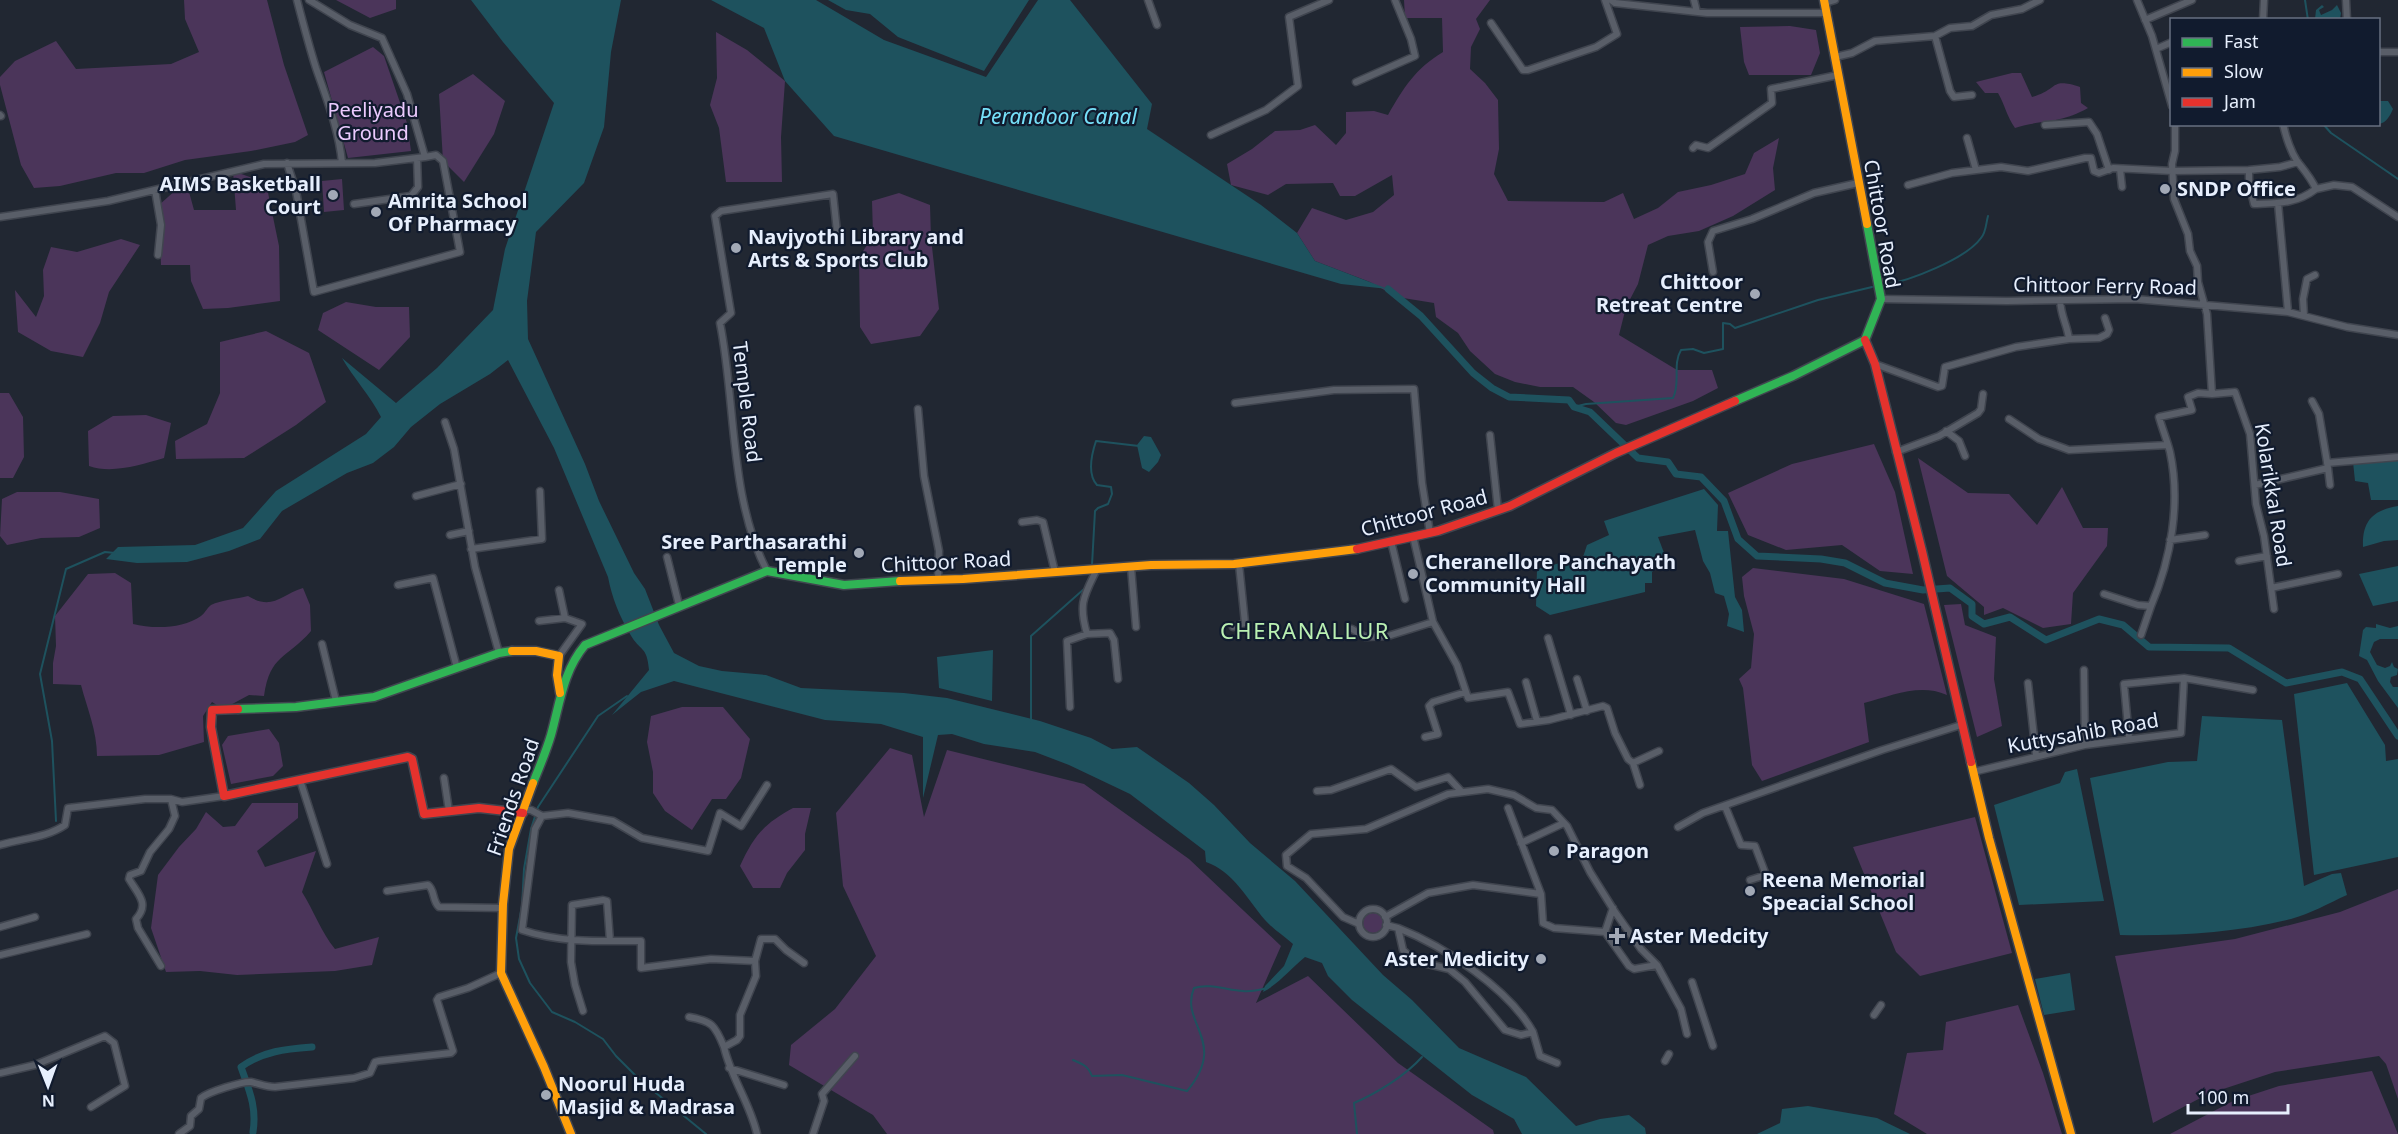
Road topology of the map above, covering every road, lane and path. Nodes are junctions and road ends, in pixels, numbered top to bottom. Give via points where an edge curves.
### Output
1 (297, 0) edge
2 (309, 0) edge
3 (1148, 0) edge
4 (1329, 0) edge
5 (1395, 0) edge
6 (1605, 0) edge
7 (1611, 0) edge
8 (1694, 0) edge
9 (1835, 0) edge
10 (2040, 0) edge
11 (2137, 0) edge
12 (2192, 0) edge
13 (2264, 0) edge
14 (2346, 0) edge
15 (1825, 2) edge
16 (1697, 12) junction
17 (1827, 13) junction
18 (2263, 18) edge
19 (2347, 18) edge
20 (2145, 20) junction
21 (1491, 23) dead end
22 (1157, 25) dead end
23 (1935, 36) junction
24 (2170, 43) edge
25 (2156, 49) junction
26 (2380, 52) edge
27 (2398, 52) edge
28 (1835, 57) junction
29 (1838, 75) junction
30 (1356, 82) dead end
31 (1972, 96) dead end
32 (2170, 99) edge
33 (2045, 125) dead end
34 (2175, 126) edge
35 (2284, 126) edge
36 (1211, 135) dead end
37 (1967, 138) dead end
38 (1693, 148) dead end
39 (425, 157) junction
40 (417, 158) junction
41 (2298, 162) junction
42 (287, 163) junction
43 (342, 163) junction
44 (2120, 169) junction
45 (1976, 170) junction
46 (2109, 170) junction
47 (2249, 170) junction
48 (2172, 171) junction
49 (1858, 183) junction
50 (1908, 185) dead end
51 (2122, 187) dead end
52 (2316, 189) junction
53 (155, 190) junction
54 (2278, 203) junction
55 (354, 204) dead end
56 (0, 217) edge
57 (2398, 217) edge
58 (838, 241) dead end
59 (158, 255) dead end
60 (1713, 272) dead end
61 (2315, 276) dead end
62 (1881, 299) junction
63 (2060, 300) junction
64 (2204, 304) junction
65 (2288, 312) junction
66 (2304, 316) junction
67 (2105, 318) dead end
68 (2398, 335) edge
69 (2069, 339) junction
70 (1865, 340) junction
71 (1875, 364) junction
72 (1983, 394) dead end
73 (2212, 394) junction
74 (2312, 401) dead end
75 (1235, 403) dead end
76 (918, 409) dead end
77 (2009, 419) dead end
78 (445, 422) dead end
79 (1946, 431) junction
80 (1490, 435) dead end
81 (2168, 445) junction
82 (1896, 452) junction
83 (1965, 456) dead end
84 (2398, 457) edge
85 (2328, 466) junction
86 (461, 484) junction
87 (2255, 485) junction
88 (2330, 485) dead end
89 (540, 490) dead end
90 (416, 496) dead end
91 (1498, 510) junction
92 (1022, 522) dead end
93 (469, 531) junction
94 (1430, 533) junction
95 (450, 535) dead end
96 (2205, 535) dead end
97 (1413, 537) junction
98 (2170, 540) junction
99 (1390, 541) junction
100 (471, 549) junction
101 (2267, 556) junction
102 (667, 557) dead end
103 (2239, 561) dead end
104 (1239, 564) junction
105 (1131, 567) junction
106 (1097, 569) junction
107 (767, 571) junction
108 (1055, 572) junction
109 (2338, 574) dead end
110 (938, 579) junction
111 (398, 585) dead end
112 (2271, 588) junction
113 (560, 590) dead end
114 (2104, 594) dead end
115 (1405, 599) dead end
116 (680, 605) junction
117 (2151, 606) junction
118 (2274, 609) dead end
119 (565, 618) junction
120 (539, 621) dead end
121 (1433, 622) junction
122 (1136, 627) dead end
123 (1233, 627) dead end
124 (1352, 628) dead end
125 (1087, 634) junction
126 (2141, 635) dead end
127 (1548, 638) dead end
128 (322, 644) dead end
129 (499, 652) junction
130 (559, 656) junction
131 (457, 668) junction
132 (2084, 670) dead end
133 (2184, 678) junction
134 (1118, 679) dead end
135 (1577, 679) dead end
136 (1526, 682) dead end
137 (2028, 683) dead end
138 (2253, 690) dead end
139 (1466, 693) junction
140 (561, 694) junction
141 (336, 701) junction
142 (1070, 707) dead end
143 (1587, 711) junction
144 (1571, 715) junction
145 (1537, 721) junction
146 (1961, 725) junction
147 (1425, 737) dead end
148 (2129, 738) junction
149 (2085, 745) junction
150 (1659, 751) dead end
151 (2036, 755) junction
152 (1633, 763) junction
153 (1972, 772) junction
154 (444, 778) dead end
155 (300, 780) junction
156 (767, 785) dead end
157 (1640, 785) dead end
158 (1317, 791) dead end
159 (1461, 791) junction
160 (224, 796) junction
161 (171, 799) junction
162 (1725, 806) junction
163 (1508, 808) dead end
164 (449, 811) junction
165 (526, 811) junction
166 (540, 815) junction
167 (1564, 823) junction
168 (1678, 827) dead end
169 (1521, 843) junction
170 (0, 845) edge
171 (327, 864) dead end
172 (1750, 880) dead end
173 (387, 891) dead end
174 (1541, 894) junction
175 (502, 908) junction
176 (1612, 908) junction
177 (35, 917) dead end
178 (1386, 921) junction
179 (1359, 924) junction
180 (0, 927) edge
181 (1398, 927) junction
182 (1605, 932) junction
183 (87, 934) dead end
184 (573, 939) junction
185 (610, 941) junction
186 (0, 955) edge
187 (755, 961) junction
188 (804, 963) dead end
189 (1657, 965) junction
190 (161, 966) dead end
191 (501, 973) junction
192 (1692, 982) dead end
193 (1881, 1005) dead end
194 (583, 1011) dead end
195 (1874, 1015) dead end
196 (689, 1017) dead end
197 (1533, 1032) junction
198 (1687, 1034) dead end
199 (1713, 1046) dead end
200 (724, 1047) junction
201 (855, 1056) dead end
202 (1557, 1063) dead end
203 (729, 1068) junction
204 (0, 1073) edge
205 (784, 1084) dead end
206 (91, 1107) dead end
207 (179, 1134) edge
208 (571, 1134) edge
209 (757, 1134) edge
210 (813, 1134) edge
211 (2071, 1134) edge

1 - 43 street via 332,113
2 - 39 street via 382,38 407,94
3 - 22 street
4 - 36 street via 1289,17 1298,86 1266,110
5 - 30 street via 1415,56
6 - 21 street via 1617,34 1596,46 1528,70 1523,70
7 - 16 street
8 - 16 street
9 - 15 street
10 - 23 street
11 - 20 street
12 - 20 street
13 - 18 street
14 - 19 street
15 - 17 main road, Chittoor Road
16 - 17 street
17 - 28 main road, Chittoor Road
20 - 25 street
23 - 28 street via 1875,40
23 - 31 street via 1950,91 1954,97
24 - 25 street
25 - 32 street
26 - 27 street
28 - 29 main road, Chittoor Road
29 - 38 street via 1771,89 1772,103 1708,148
29 - 49 main road, Chittoor Road
33 - 46 street via 2089,122
34 - 48 street
35 - 41 street
37 - 45 street
39 - 40 street
39 - 42 street via 436,155 443,161 460,252 314,292 296,191
40 - 43 street
40 - 55 street via 418,187 411,196
41 - 47 street
41 - 52 street
42 - 43 street
42 - 53 street via 264,164
44 - 46 street
44 - 48 street
44 - 51 street
45 - 46 street via 2001,167 2028,171 2091,158 2094,171
45 - 50 street
47 - 48 street
47 - 54 street via 2254,204
48 - 64 street via 2174,199 2188,234
49 - 60 street via 1814,193 1713,231 1708,242
49 - 62 main road, Chittoor Road
52 - 54 street via 2303,199
52 - 57 street via 2352,187
53 - 56 street
53 - 59 street via 160,225
54 - 65 street
58 - 107 street, Temple Road via 833,194 721,211 715,216 731,313 720,323 740,473 752,534
61 - 66 street via 2307,279
62 - 63 street, Chittoor Ferry Road
62 - 70 main road, Chittoor Road
63 - 64 street, Chittoor Ferry Road via 2135,299
63 - 69 street
64 - 65 street, Chittoor Ferry Road
64 - 73 street
65 - 66 street, Chittoor Ferry Road
66 - 68 street, Chittoor Ferry Road
67 - 69 street via 2107,334
69 - 71 street via 2016,347 1945,367 1942,386 1938,387
70 - 71 main road
70 - 91 main road, Chittoor Road
71 - 82 main road
72 - 79 street via 1978,413
73 - 81 street via 2188,397 2192,410 2159,417
73 - 87 street, Kolarikkal Road via 2235,392 2250,434
74 - 85 street via 2319,414
75 - 94 street via 1334,390 1414,389
76 - 110 street via 924,476 939,551
77 - 81 street via 2039,439 2069,450
78 - 86 street
79 - 82 street
79 - 83 street via 1959,441
80 - 91 street
81 - 98 street via 2175,510
82 - 146 main road
84 - 85 street
85 - 87 street
85 - 88 street
86 - 90 street
86 - 93 street
87 - 101 street, Kolarikkal Road
89 - 100 street via 542,539
91 - 94 main road, Chittoor Road
92 - 108 street via 1043,522
93 - 95 street
93 - 100 street
94 - 97 main road, Chittoor Road
96 - 98 street
97 - 99 main road, Chittoor Road
97 - 121 street
98 - 117 street
99 - 104 main road, Chittoor Road via 1346,551
99 - 115 street
100 - 129 street
101 - 103 street
101 - 112 street, Kolarikkal Road
102 - 116 street
104 - 105 main road, Chittoor Road
104 - 123 street via 1245,623
105 - 106 main road, Chittoor Road
105 - 122 street
106 - 108 main road, Chittoor Road
106 - 125 street via 1083,600
107 - 110 main road, Chittoor Road via 844,585
107 - 116 main road
108 - 110 main road, Chittoor Road
109 - 112 street
111 - 131 street via 433,578
112 - 118 street, Kolarikkal Road
113 - 119 street
114 - 117 street
116 - 140 main road, Friends Road via 580,649
117 - 126 street
119 - 120 street
119 - 130 street via 582,624
121 - 124 street via 1388,636 1365,637
121 - 139 street via 1457,665
125 - 134 street via 1110,633
125 - 142 street via 1068,641
127 - 144 street
128 - 141 street
129 - 130 main road via 526,649
129 - 131 main road
130 - 140 main road via 556,675
131 - 141 main road via 374,697
132 - 149 street
133 - 138 street
133 - 148 street, Kuttysahib Road via 2181,733
133 - 148 street via 2124,684
135 - 143 street
136 - 145 street
137 - 151 street
139 - 145 street via 1468,698 1508,692 1521,724
139 - 147 street via 1429,706 1438,734
140 - 165 main road, Friends Road
141 - 160 main road via 281,708 212,710 211,727
143 - 144 street
143 - 152 street via 1607,708 1623,750
144 - 145 street
146 - 153 main road
146 - 162 street
148 - 149 street, Kuttysahib Road
149 - 151 street, Kuttysahib Road
150 - 152 street
151 - 153 street, Kuttysahib Road
152 - 157 street
153 - 211 main road
154 - 164 street
155 - 160 main road
155 - 164 main road via 408,757 412,759 424,814
155 - 171 street
156 - 166 street via 741,826 720,813 708,851 642,838 613,821 568,813
158 - 159 street via 1391,769 1416,787 1448,777
159 - 167 street via 1488,789 1514,795 1536,808 1552,810
159 - 179 street via 1366,829 1311,834 1286,855 1287,866 1306,878 1343,917
160 - 161 street via 182,802
161 - 170 street via 68,808 65,825 51,834
161 - 190 street via 175,816 169,829 150,852 141,871 129,879 144,905 135,919 138,928
162 - 168 street
162 - 172 street via 1741,845 1755,846 1766,875
163 - 169 street
164 - 165 main road
165 - 166 street
165 - 175 main road, Friends Road via 508,849
166 - 184 street via 522,930
167 - 169 street
167 - 176 street
169 - 174 street
173 - 175 street via 428,885 440,907
174 - 178 street via 1473,885 1428,893
174 - 182 street via 1543,923 1554,928
175 - 191 main road, Friends Road
176 - 182 street
176 - 189 street
177 - 180 street
178 - 179 street via 1382,913 1372,909 1362,914
178 - 179 street via 1383,933 1373,937 1363,933
178 - 181 street
181 - 197 street via 1452,955 1480,976 1523,1013
181 - 197 street via 1403,950 1415,961 1449,969 1465,981 1505,1030 1521,1035
182 - 189 street via 1629,966 1634,969
183 - 186 street
184 - 185 street
184 - 185 street via 572,905 603,900 609,904
184 - 194 street via 572,962
185 - 187 street via 641,941 641,968 711,959
187 - 188 street via 761,939 775,939
187 - 200 street via 756,976 740,1015 740,1036
189 - 198 street via 1682,1009
191 - 207 street via 437,1000 451,1053 379,1060 370,1073 359,1077 275,1087 248,1082 209,1092 191,1116 189,1129
191 - 208 main road, Friends Road
192 - 199 street
193 - 195 street
196 - 200 street via 705,1020 717,1029
197 - 202 street via 1540,1056
200 - 203 street
201 - 210 street via 822,1094 824,1101
203 - 205 street
203 - 209 street via 749,1107
204 - 206 street via 35,1065 105,1036 114,1043 125,1086

